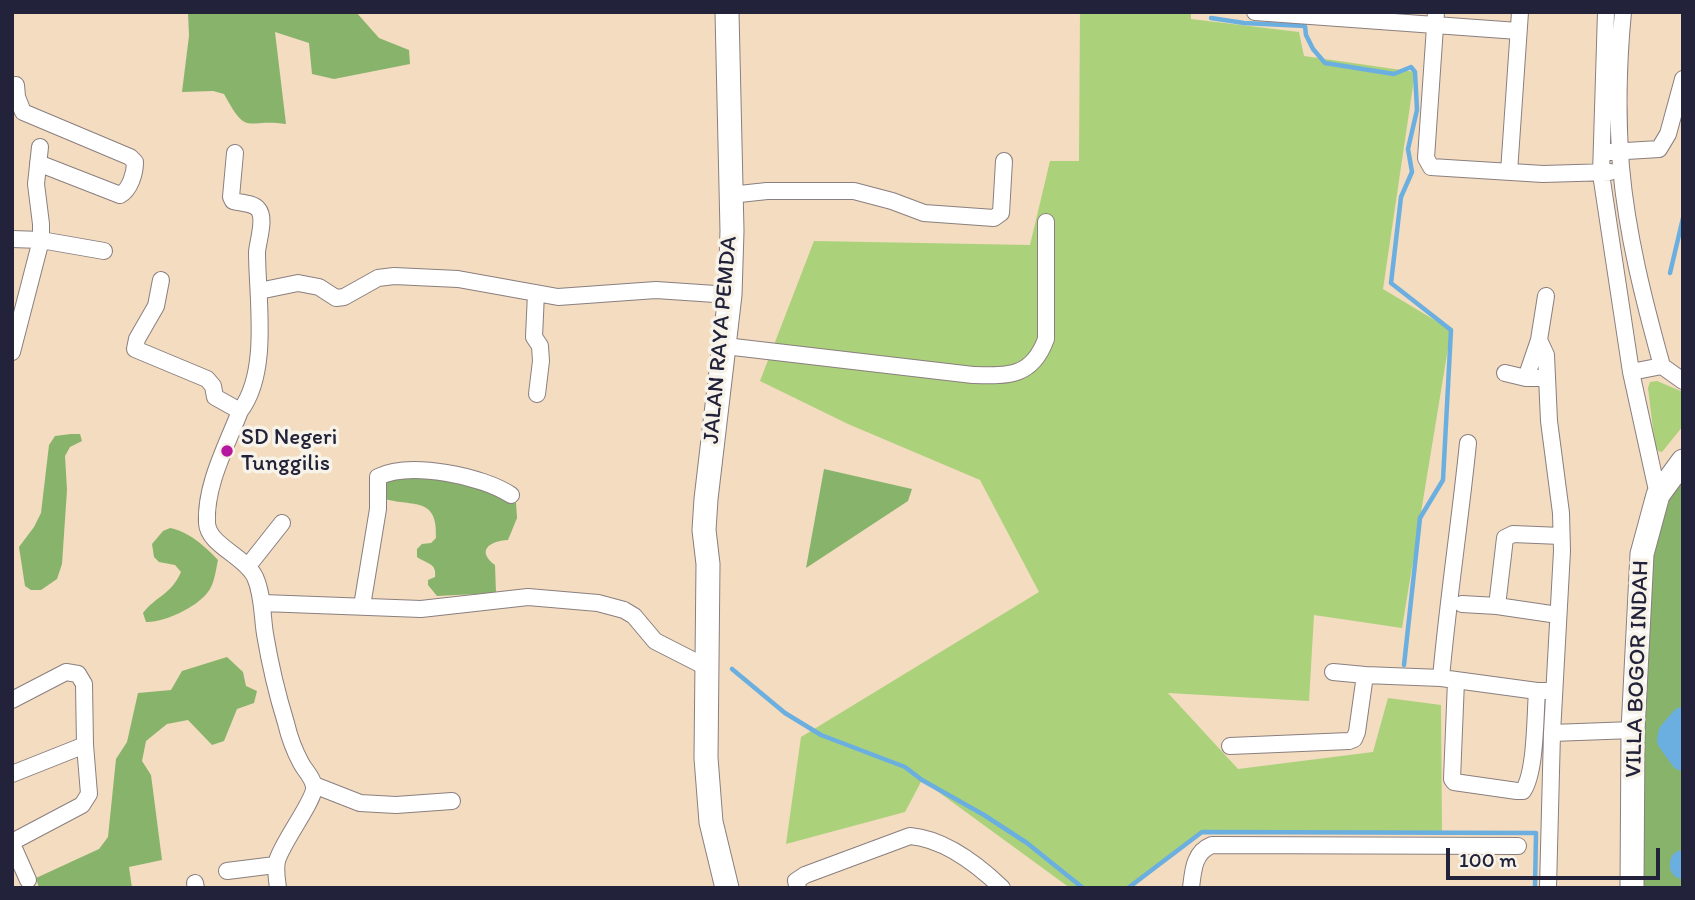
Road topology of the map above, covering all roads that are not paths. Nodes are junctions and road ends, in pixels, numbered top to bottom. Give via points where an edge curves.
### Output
1 (727, 12) edge
2 (1255, 12) edge
3 (1520, 12) edge
4 (1606, 12) edge
5 (1623, 12) edge
6 (1358, 16) edge
7 (1436, 19) edge
8 (1518, 31) junction
9 (1683, 79) edge
10 (16, 85) dead end
11 (1601, 152) junction
12 (1620, 152) junction
13 (235, 153) dead end
14 (1004, 161) dead end
15 (1621, 170) junction
16 (1509, 172) junction
17 (1601, 174) junction
18 (730, 195) junction
19 (1046, 222) dead end
20 (12, 239) edge
21 (41, 240) junction
22 (104, 251) dead end
23 (1636, 262) junction
24 (1615, 269) junction
25 (161, 280) dead end
26 (259, 291) junction
27 (536, 293) junction
28 (730, 295) junction
29 (1546, 296) dead end
30 (1539, 340) junction
31 (725, 345) junction
32 (12, 352) edge
33 (1662, 366) junction
34 (1631, 372) junction
35 (1505, 373) dead end
36 (1526, 378) junction
37 (1548, 378) junction
38 (1683, 381) edge
39 (537, 394) dead end
40 (240, 411) junction
41 (1468, 443) dead end
42 (1683, 461) edge
43 (511, 495) dead end
44 (1658, 495) junction
45 (282, 523) dead end
46 (1561, 536) junction
47 (248, 566) junction
48 (263, 603) junction
49 (1462, 604) dead end
50 (362, 606) junction
51 (1496, 606) junction
52 (1558, 615) junction
53 (706, 667) junction
54 (1334, 672) dead end
55 (1365, 675) junction
56 (1449, 679) junction
57 (1537, 691) junction
58 (1555, 691) junction
59 (12, 699) edge
60 (1633, 730) junction
61 (1552, 733) junction
62 (85, 745) junction
63 (1230, 746) dead end
64 (12, 774) edge
65 (314, 785) junction
66 (452, 801) dead end
67 (12, 843) edge
68 (1518, 846) dead end
69 (275, 865) junction
70 (227, 871) dead end
71 (28, 880) dead end
72 (999, 887) edge
73 (278, 888) edge
74 (727, 888) edge
75 (798, 888) edge
76 (1191, 888) edge
77 (1548, 888) edge
78 (1632, 888) edge

1 - 18 main road, JALAN RAYA PEMDA
2 - 6 street
3 - 8 street
4 - 11 street
5 - 12 street
6 - 7 street
7 - 8 street
7 - 16 street via 1427,163 1445,169
8 - 16 street
9 - 12 street via 1668,134 1659,149
10 - 21 street via 23,112 135,162 128,189 120,195 39,155 36,184
11 - 12 street
11 - 17 street
12 - 15 street
13 - 26 street via 231,197 254,205 262,217 257,253
14 - 18 street via 1001,213 994,218 923,213 854,191
15 - 17 street
15 - 23 street
16 - 17 street
17 - 24 street
18 - 28 main road, JALAN RAYA PEMDA
19 - 31 street via 1046,339 1030,366 1017,373 973,375
20 - 21 street
21 - 22 street
21 - 32 street
23 - 24 street
23 - 33 street
24 - 34 street
25 - 40 street via 156,306 135,349 207,379 215,397
26 - 27 street via 306,284 321,287 336,298 378,278 394,276 457,279
26 - 40 street via 256,372
27 - 28 street via 576,297 656,290
27 - 39 street via 534,337 541,361
28 - 31 main road, JALAN RAYA PEMDA
29 - 30 street
30 - 36 street
30 - 37 street
31 - 53 main road, JALAN RAYA PEMDA via 706,499
33 - 34 street
33 - 38 street
34 - 44 street
35 - 36 street
36 - 37 street
37 - 46 street
40 - 47 street via 209,495 207,524 211,536
41 - 56 street via 1448,598
42 - 44 main road, VILLA BOGOR INDAH
43 - 50 street via 497,486 449,472 394,472 378,477 378,509
44 - 60 main road, VILLA BOGOR INDAH via 1642,554
45 - 47 street
46 - 51 street via 1513,534 1506,538
46 - 52 street
47 - 48 street
48 - 50 street
48 - 65 street via 265,633 286,724
49 - 51 street
50 - 53 street via 421,609 540,597 598,603 624,610 655,641
51 - 52 street
52 - 58 street
53 - 74 main road, JALAN RAYA PEMDA via 711,822
54 - 55 street
55 - 56 street
55 - 63 street via 1357,732 1349,741
56 - 57 street
56 - 57 street via 1452,779 1517,791 1524,790 1530,772
57 - 58 street
58 - 61 street
59 - 62 street via 66,672 78,674 84,684
60 - 61 street
60 - 78 main road, VILLA BOGOR INDAH
61 - 77 street
62 - 64 street
62 - 67 street via 89,794 82,805
65 - 66 street via 360,803
65 - 69 street
67 - 71 street
68 - 76 street via 1212,845 1198,857
69 - 70 street
69 - 73 street
72 - 75 street via 981,868 947,847 910,836 805,875 796,881

